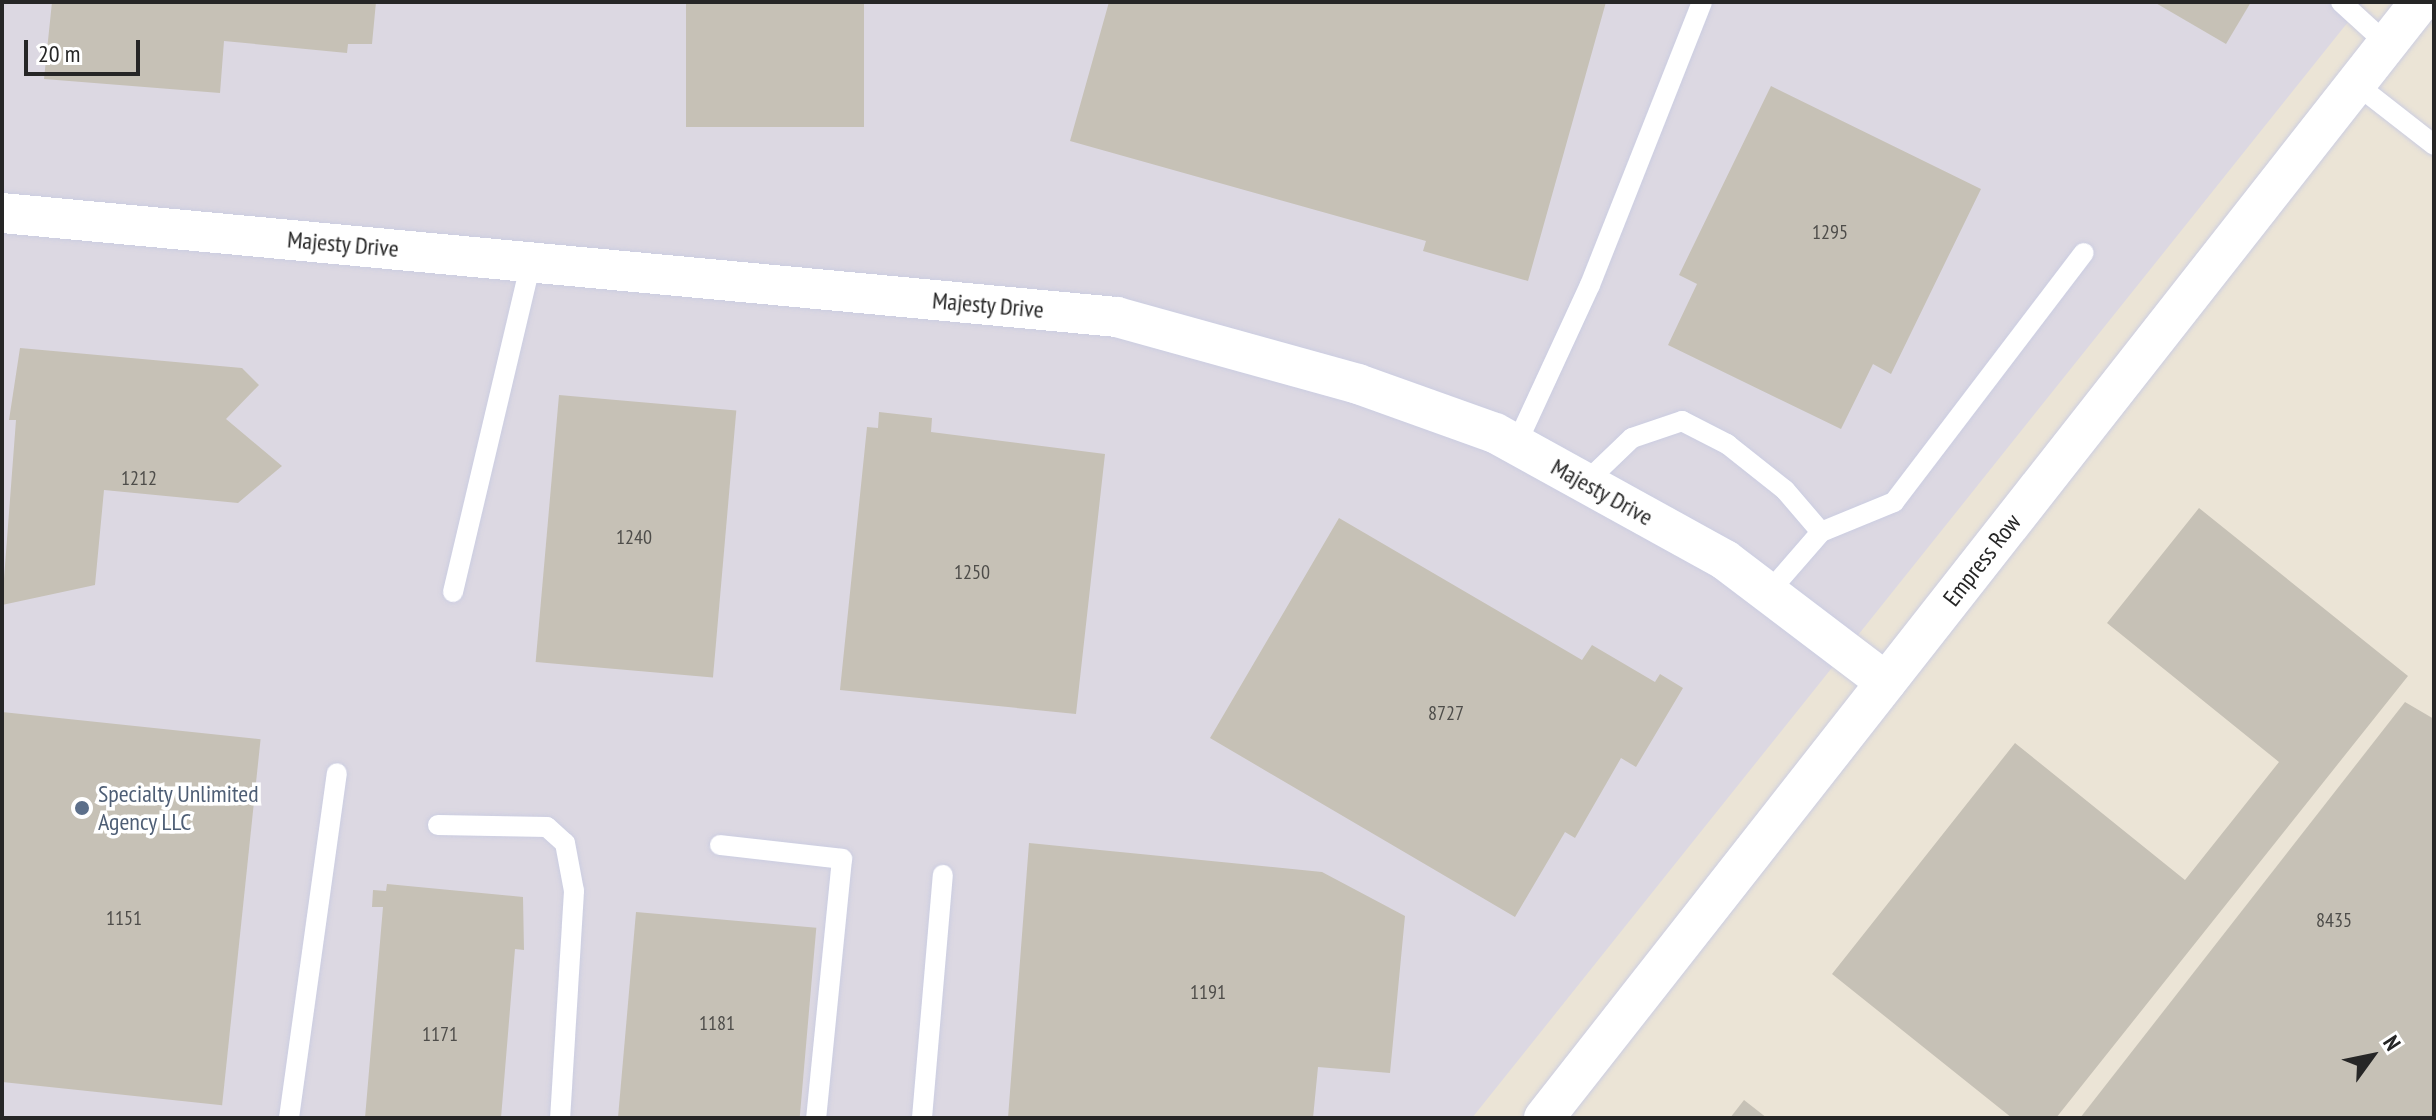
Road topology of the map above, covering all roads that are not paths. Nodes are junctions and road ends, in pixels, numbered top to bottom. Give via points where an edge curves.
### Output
1 (1702, 2) edge
2 (2341, 2) edge
3 (2420, 2) edge
4 (2387, 44) junction
5 (2356, 84) junction
6 (2434, 145) edge
7 (2, 213) edge
8 (2084, 253) dead end
9 (531, 261) junction
10 (1516, 445) junction
11 (1585, 483) junction
12 (1821, 532) junction
13 (453, 592) dead end
14 (1768, 593) junction
15 (1886, 682) junction
16 (337, 773) dead end
17 (438, 825) dead end
18 (720, 845) dead end
19 (943, 875) dead end
20 (289, 1118) edge
21 (560, 1118) edge
22 (816, 1118) edge
23 (922, 1118) edge
24 (1544, 1118) edge

1 - 10 lane via 1590,285
2 - 4 lane
3 - 4 street, Empress Row
4 - 5 street, Empress Row
5 - 6 lane
5 - 15 street, Empress Row
7 - 9 street, Majesty Drive
8 - 12 lane via 1894,502
9 - 10 street, Majesty Drive via 1117,317 1388,394
9 - 13 lane
10 - 11 street, Majesty Drive
11 - 12 lane via 1632,438 1682,421 1739,453 1785,490
11 - 14 street, Majesty Drive via 1725,560
12 - 14 lane
14 - 15 street, Majesty Drive
15 - 24 street, Empress Row
16 - 20 lane
17 - 21 lane via 547,827 565,843 574,891
18 - 22 lane via 842,859
19 - 23 lane

